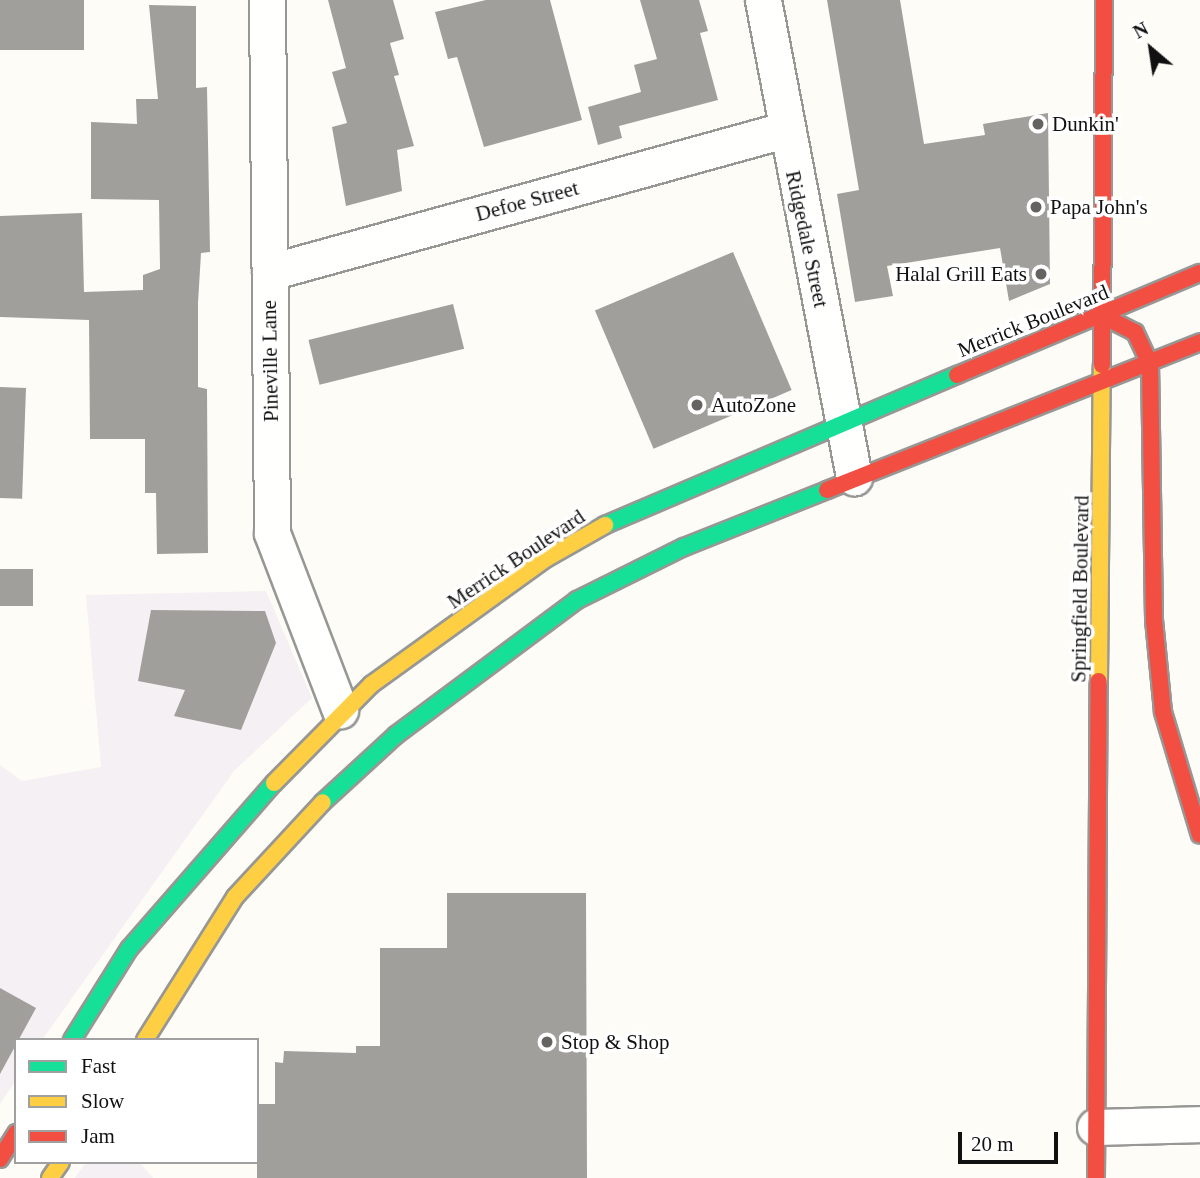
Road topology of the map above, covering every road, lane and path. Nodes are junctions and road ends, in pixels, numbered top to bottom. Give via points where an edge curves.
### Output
1 (267, 0) edge
2 (763, 0) edge
3 (1104, 0) edge
4 (784, 130) junction
5 (270, 272) junction
6 (1200, 272) edge
7 (1103, 316) junction
8 (1200, 342) edge
9 (1150, 364) junction
10 (1105, 383) junction
11 (845, 418) junction
12 (854, 477) junction
13 (340, 710) junction
14 (1200, 835) edge
15 (73, 1038) edge
16 (146, 1038) edge
17 (1200, 1124) edge
18 (1095, 1127) junction
19 (14, 1136) edge
20 (0, 1158) edge
21 (1096, 1178) edge

1 - 5 street, Pineville Lane
2 - 4 street, Ridgedale Street
3 - 7 main road, Springfield Boulevard
4 - 5 street, Defoe Street
4 - 11 street, Ridgedale Street
5 - 13 street, Pineville Lane via 272,533
6 - 7 main road, Merrick Boulevard
7 - 9 main road via 1135,332
7 - 10 main road, Springfield Boulevard
7 - 11 main road, Merrick Boulevard
8 - 9 main road
9 - 10 main road
9 - 14 main road via 1154,620 1163,712
10 - 12 main road
10 - 18 main road, Springfield Boulevard
11 - 12 street, Ridgedale Street
11 - 13 main road, Merrick Boulevard via 631,511 547,558
12 - 16 main road via 684,547 577,600 396,735 333,792 236,897
13 - 15 main road, Merrick Boulevard via 234,820 129,949
17 - 18 street
18 - 21 main road, Springfield Boulevard
19 - 20 main road

